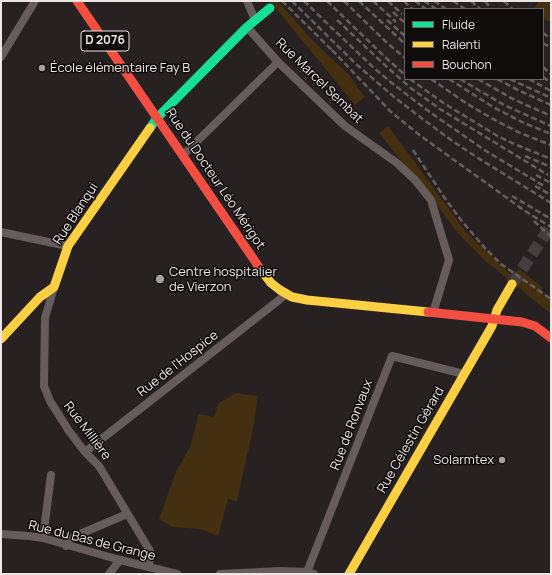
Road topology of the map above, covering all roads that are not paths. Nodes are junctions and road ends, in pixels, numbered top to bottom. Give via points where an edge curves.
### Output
1 (35, 1) edge
2 (77, 1) edge
3 (247, 1) edge
4 (270, 8) dead end
5 (255, 20) junction
6 (247, 27) junction
7 (1, 57) edge
8 (278, 62) junction
9 (157, 118) junction
10 (183, 155) junction
11 (1, 232) edge
12 (68, 246) junction
13 (512, 284) tunnel mouth
14 (54, 287) junction
15 (286, 294) junction
16 (434, 313) junction
17 (494, 319) junction
18 (551, 338) edge
19 (1, 339) edge
20 (464, 374) junction
21 (85, 452) junction
22 (51, 475) dead end
23 (127, 514) junction
24 (1, 534) edge
25 (43, 538) junction
26 (66, 546) junction
27 (120, 560) junction
28 (149, 567) junction
29 (311, 573) edge
30 (109, 574) edge
31 (177, 574) edge
32 (220, 574) edge
33 (349, 574) edge

1 - 7 street
2 - 9 street, Rue du Docteur Léo Mérigot / D 2076
3 - 5 street
4 - 5 street
5 - 6 street
6 - 8 street, Rue Marcel Sembat
6 - 9 street
8 - 10 street
8 - 16 street, Rue Marcel Sembat via 345,126 397,163 431,200 449,260
9 - 10 street, Rue du Docteur Léo Mérigot / D 2076
9 - 12 street, Rue Blanqui
10 - 15 street, Rue du Docteur Léo Mérigot / D 2076 via 267,278
11 - 12 street
12 - 14 street, Rue Blanqui
13 - 17 street, Rue Célestin Gérard
14 - 19 street via 40,297
14 - 21 street, Rue Millière via 45,318 44,386 69,431
15 - 16 street, Rue du Docteur Léo Mérigot / D 2076 via 299,299
15 - 21 street, Rue de l'Hospice
16 - 17 street, Rue du Docteur Léo Mérigot / D 2076
17 - 18 street, D 2076 via 527,323
17 - 20 street, Rue Célestin Gérard
20 - 29 street, Rue de Ronvaux via 392,356
20 - 33 street, Rue Célestin Gérard
21 - 23 street, Rue Millière via 99,466
22 - 25 street
23 - 26 street via 73,537
23 - 28 street, Rue Millière via 150,551
24 - 25 street, Rue du Bas de Grange
25 - 26 street, Rue du Bas de Grange
26 - 27 street, Rue du Bas de Grange
27 - 28 street, Rue du Bas de Grange
27 - 30 street
28 - 31 street, Rue du Bas de Grange
29 - 32 street via 281,571

